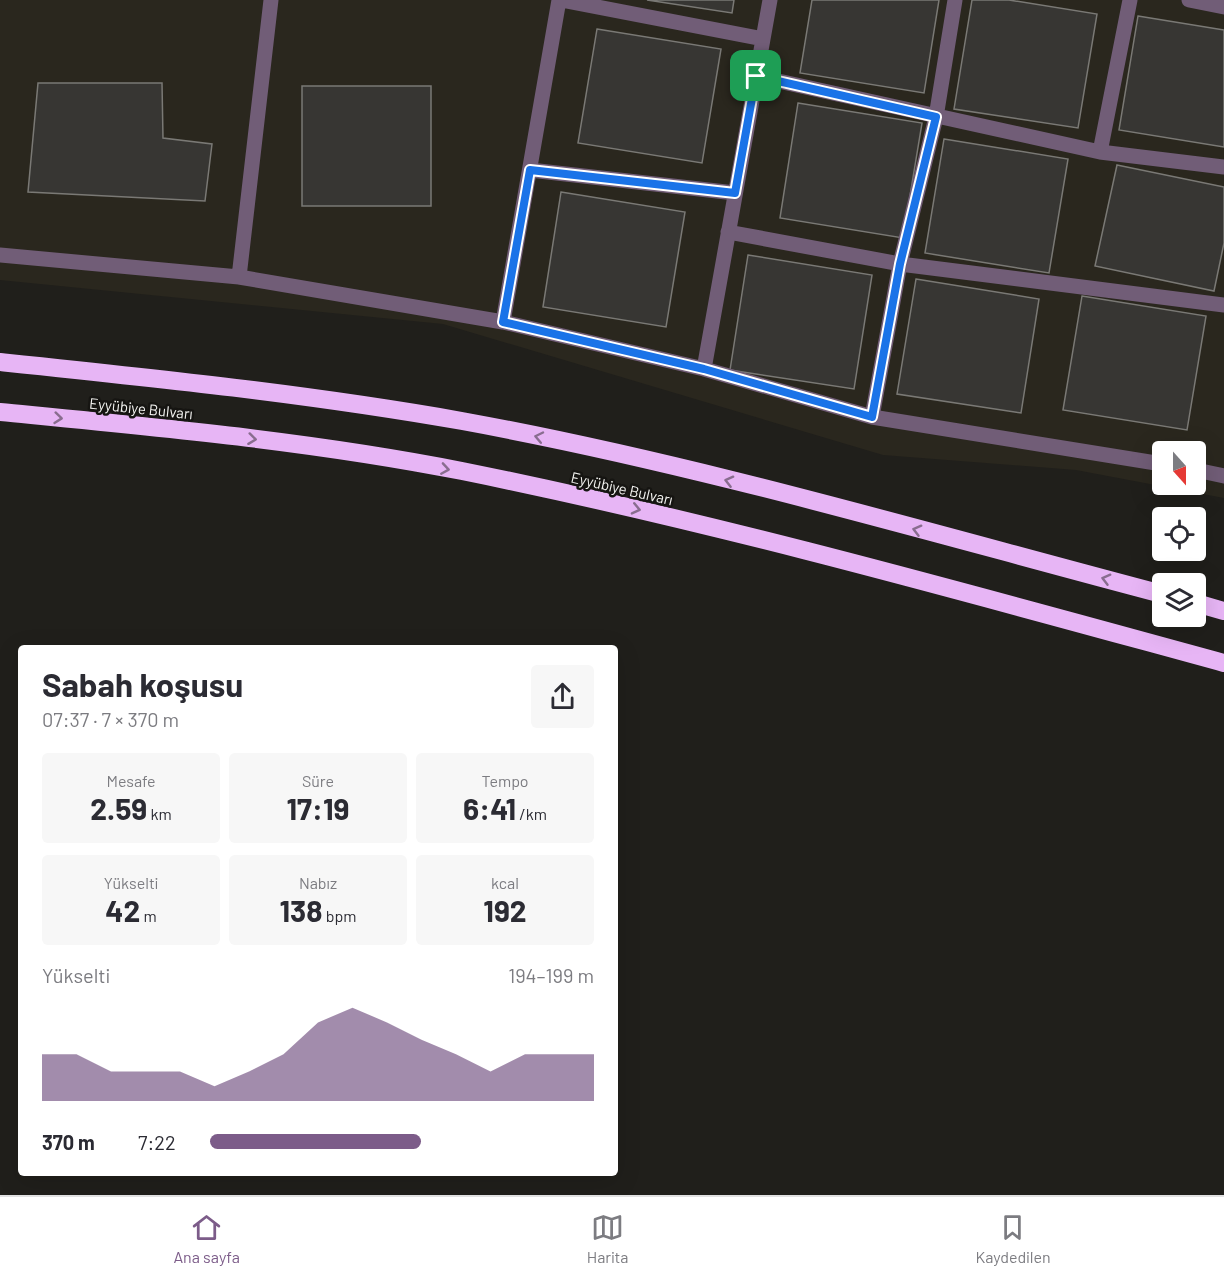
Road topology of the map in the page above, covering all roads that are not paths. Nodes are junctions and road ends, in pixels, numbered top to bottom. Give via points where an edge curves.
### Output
1 (271, 0) edge
2 (560, 0) edge
3 (770, 0) edge
4 (955, 0) edge
5 (1130, 0) edge
6 (1190, 0) edge
7 (1224, 7) edge
8 (763, 39) junction
9 (756, 76) junction
10 (936, 117) junction
11 (1100, 152) junction
12 (1224, 167) edge
13 (530, 170) junction
14 (735, 193) junction
15 (728, 232) junction
16 (0, 255) edge
17 (900, 264) junction
18 (239, 277) junction
19 (1224, 305) edge
20 (503, 322) junction
21 (0, 362) edge
22 (704, 369) junction
23 (0, 412) edge
24 (872, 417) junction
25 (1152, 462) edge
26 (1206, 472) edge
27 (1224, 476) edge
28 (1152, 591) edge
29 (1206, 606) edge
30 (1224, 611) edge
31 (1224, 663) edge

1 - 18 street
2 - 8 street
2 - 13 street
3 - 8 street
4 - 10 street
5 - 11 street
6 - 7 street
8 - 9 street
9 - 10 street
9 - 14 street
10 - 11 street
10 - 17 street
11 - 12 street
13 - 14 street
13 - 20 street
14 - 15 street
15 - 17 street
15 - 22 street
16 - 18 street
17 - 19 street
17 - 24 street
18 - 20 street
20 - 22 street
28 -> 21 highway, Eyyübiye Bulvarı via 788,495 462,422 268,391
22 - 24 street
23 -> 31 highway, Eyyübiye Bulvarı via 276,442 458,471 777,542
24 - 25 street
26 - 27 street
29 - 30 highway

